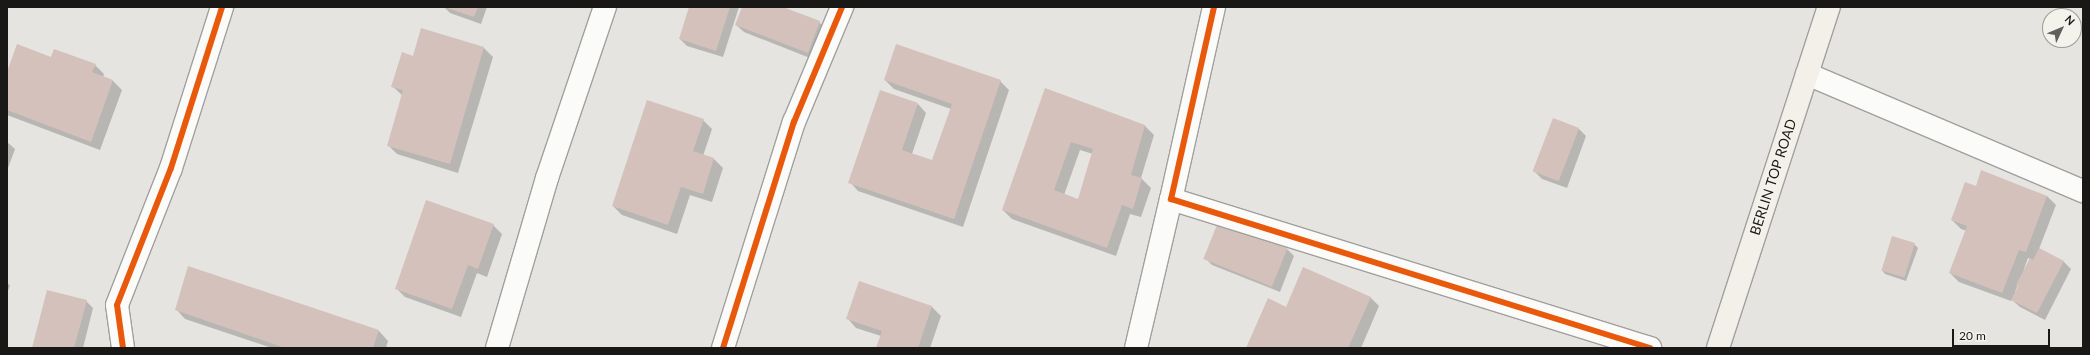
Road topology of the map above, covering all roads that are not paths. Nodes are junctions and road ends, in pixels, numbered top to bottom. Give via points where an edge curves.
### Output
1 (605, 7) edge
2 (842, 7) edge
3 (1214, 7) edge
4 (1828, 7) edge
5 (218, 8) edge
6 (1807, 74) junction
7 (2083, 190) edge
8 (1171, 199) junction
9 (123, 348) edge
10 (497, 348) edge
11 (723, 348) edge
12 (1136, 348) edge
13 (1650, 348) edge
14 (1718, 348) edge

1 - 10 street via 548,178
2 - 11 street via 794,122
3 - 8 street
4 - 6 street, BERLIN TOP ROAD
5 - 9 street via 171,168 117,305
6 - 7 street
6 - 14 street, BERLIN TOP ROAD
8 - 12 street
8 - 13 street

